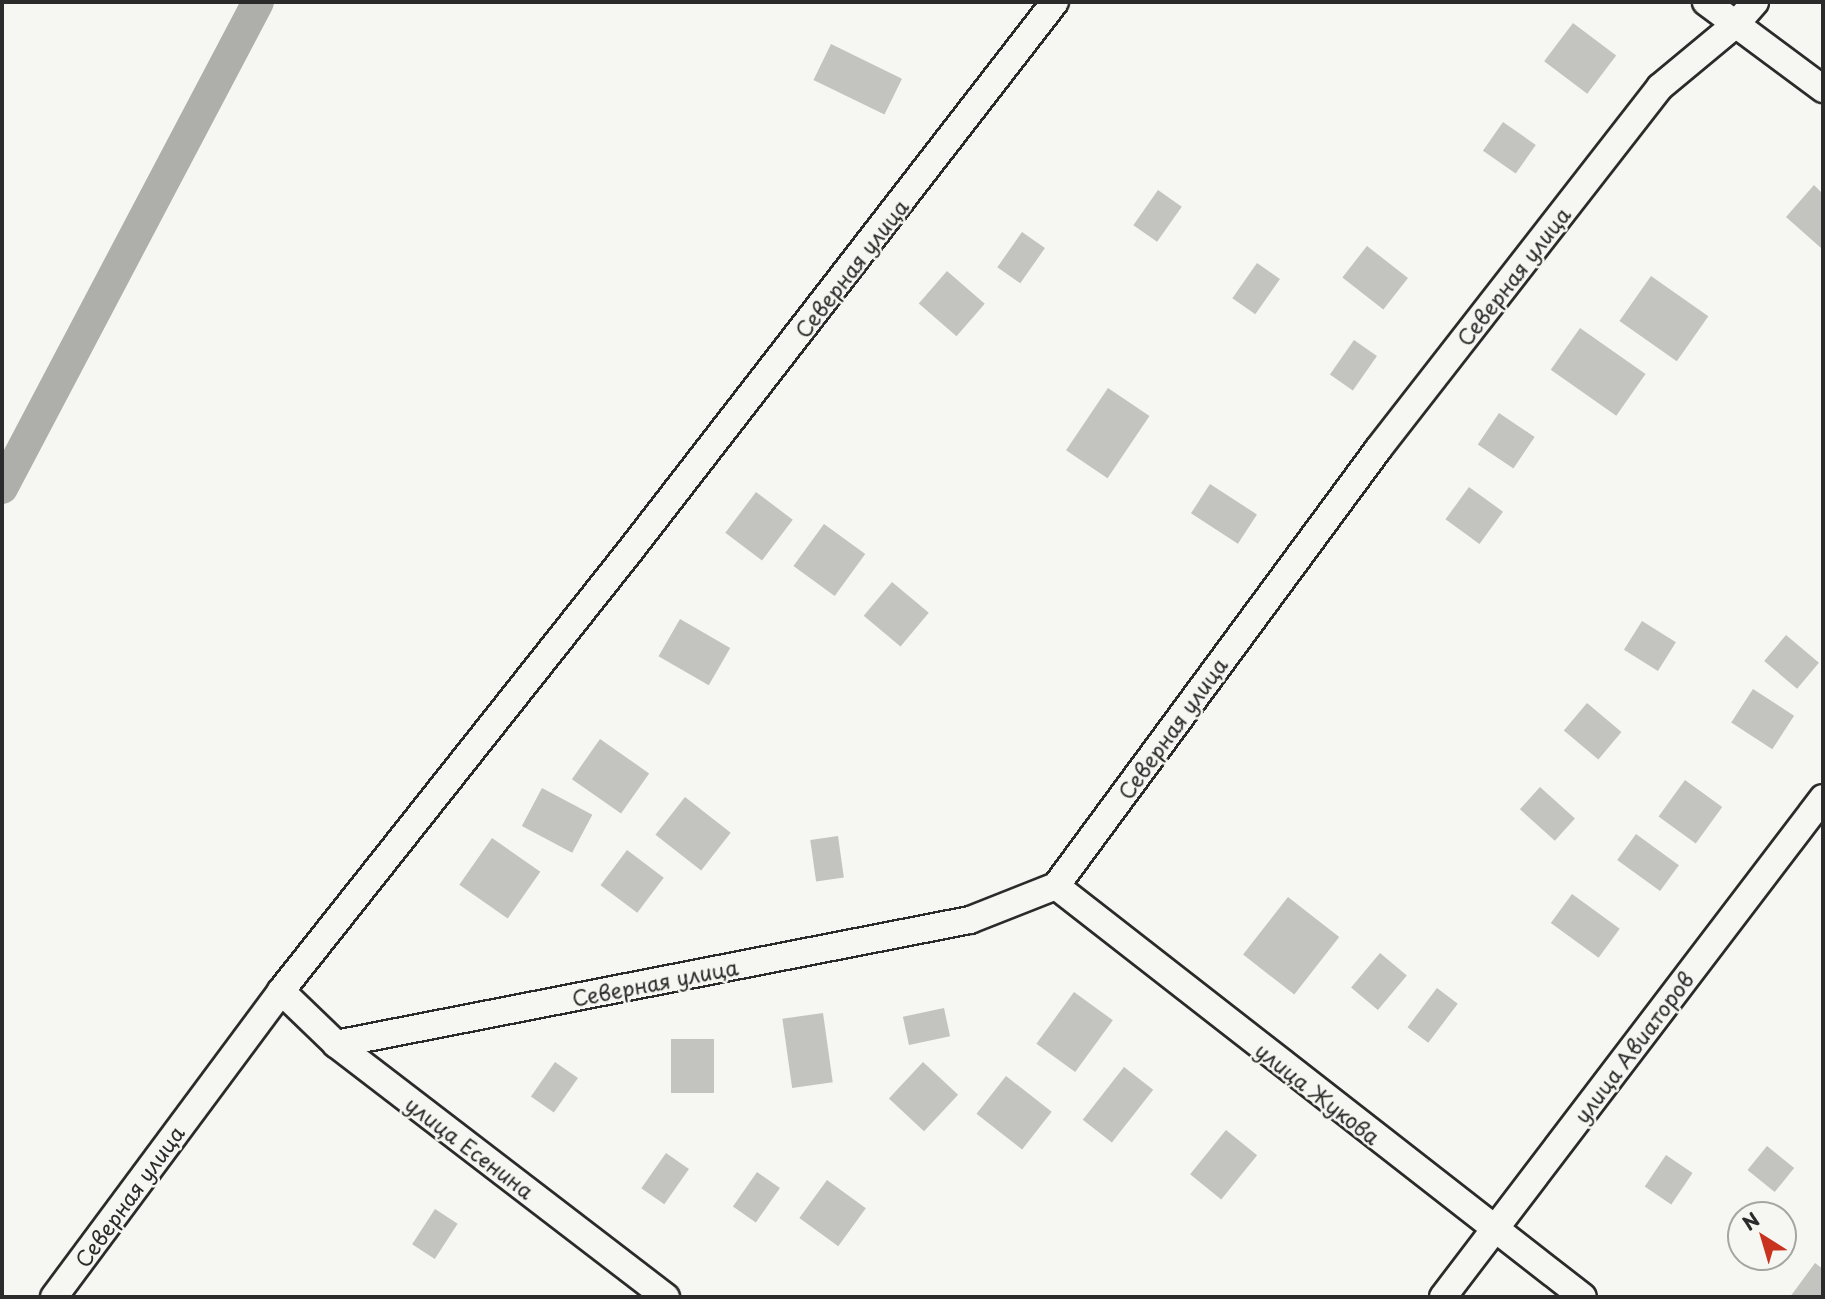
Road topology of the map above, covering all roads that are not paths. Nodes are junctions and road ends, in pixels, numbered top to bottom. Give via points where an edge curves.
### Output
1 (1055, 2) edge
2 (1706, 2) edge
3 (1755, 2) edge
4 (1736, 24) junction
5 (1823, 89) edge
6 (1823, 798) edge
7 (1056, 886) junction
8 (281, 991) junction
9 (336, 1044) junction
10 (1493, 1230) junction
11 (54, 1297) edge
12 (666, 1297) edge
13 (1443, 1297) edge
14 (1583, 1297) edge

1 - 8 street, Северная улица via 633,547
2 - 4 street
3 - 4 street, Северная улица
4 - 5 street
4 - 7 street, Северная улица via 1652,97 1379,447
6 - 10 street, улица Авиаторов
7 - 9 street, Северная улица via 970,920
7 - 10 street, улица Жукова
8 - 9 street, улица Есенина
8 - 11 street, Северная улица
9 - 12 street, улица Есенина
10 - 13 street, улица Авиаторов
10 - 14 street, улица Жукова

